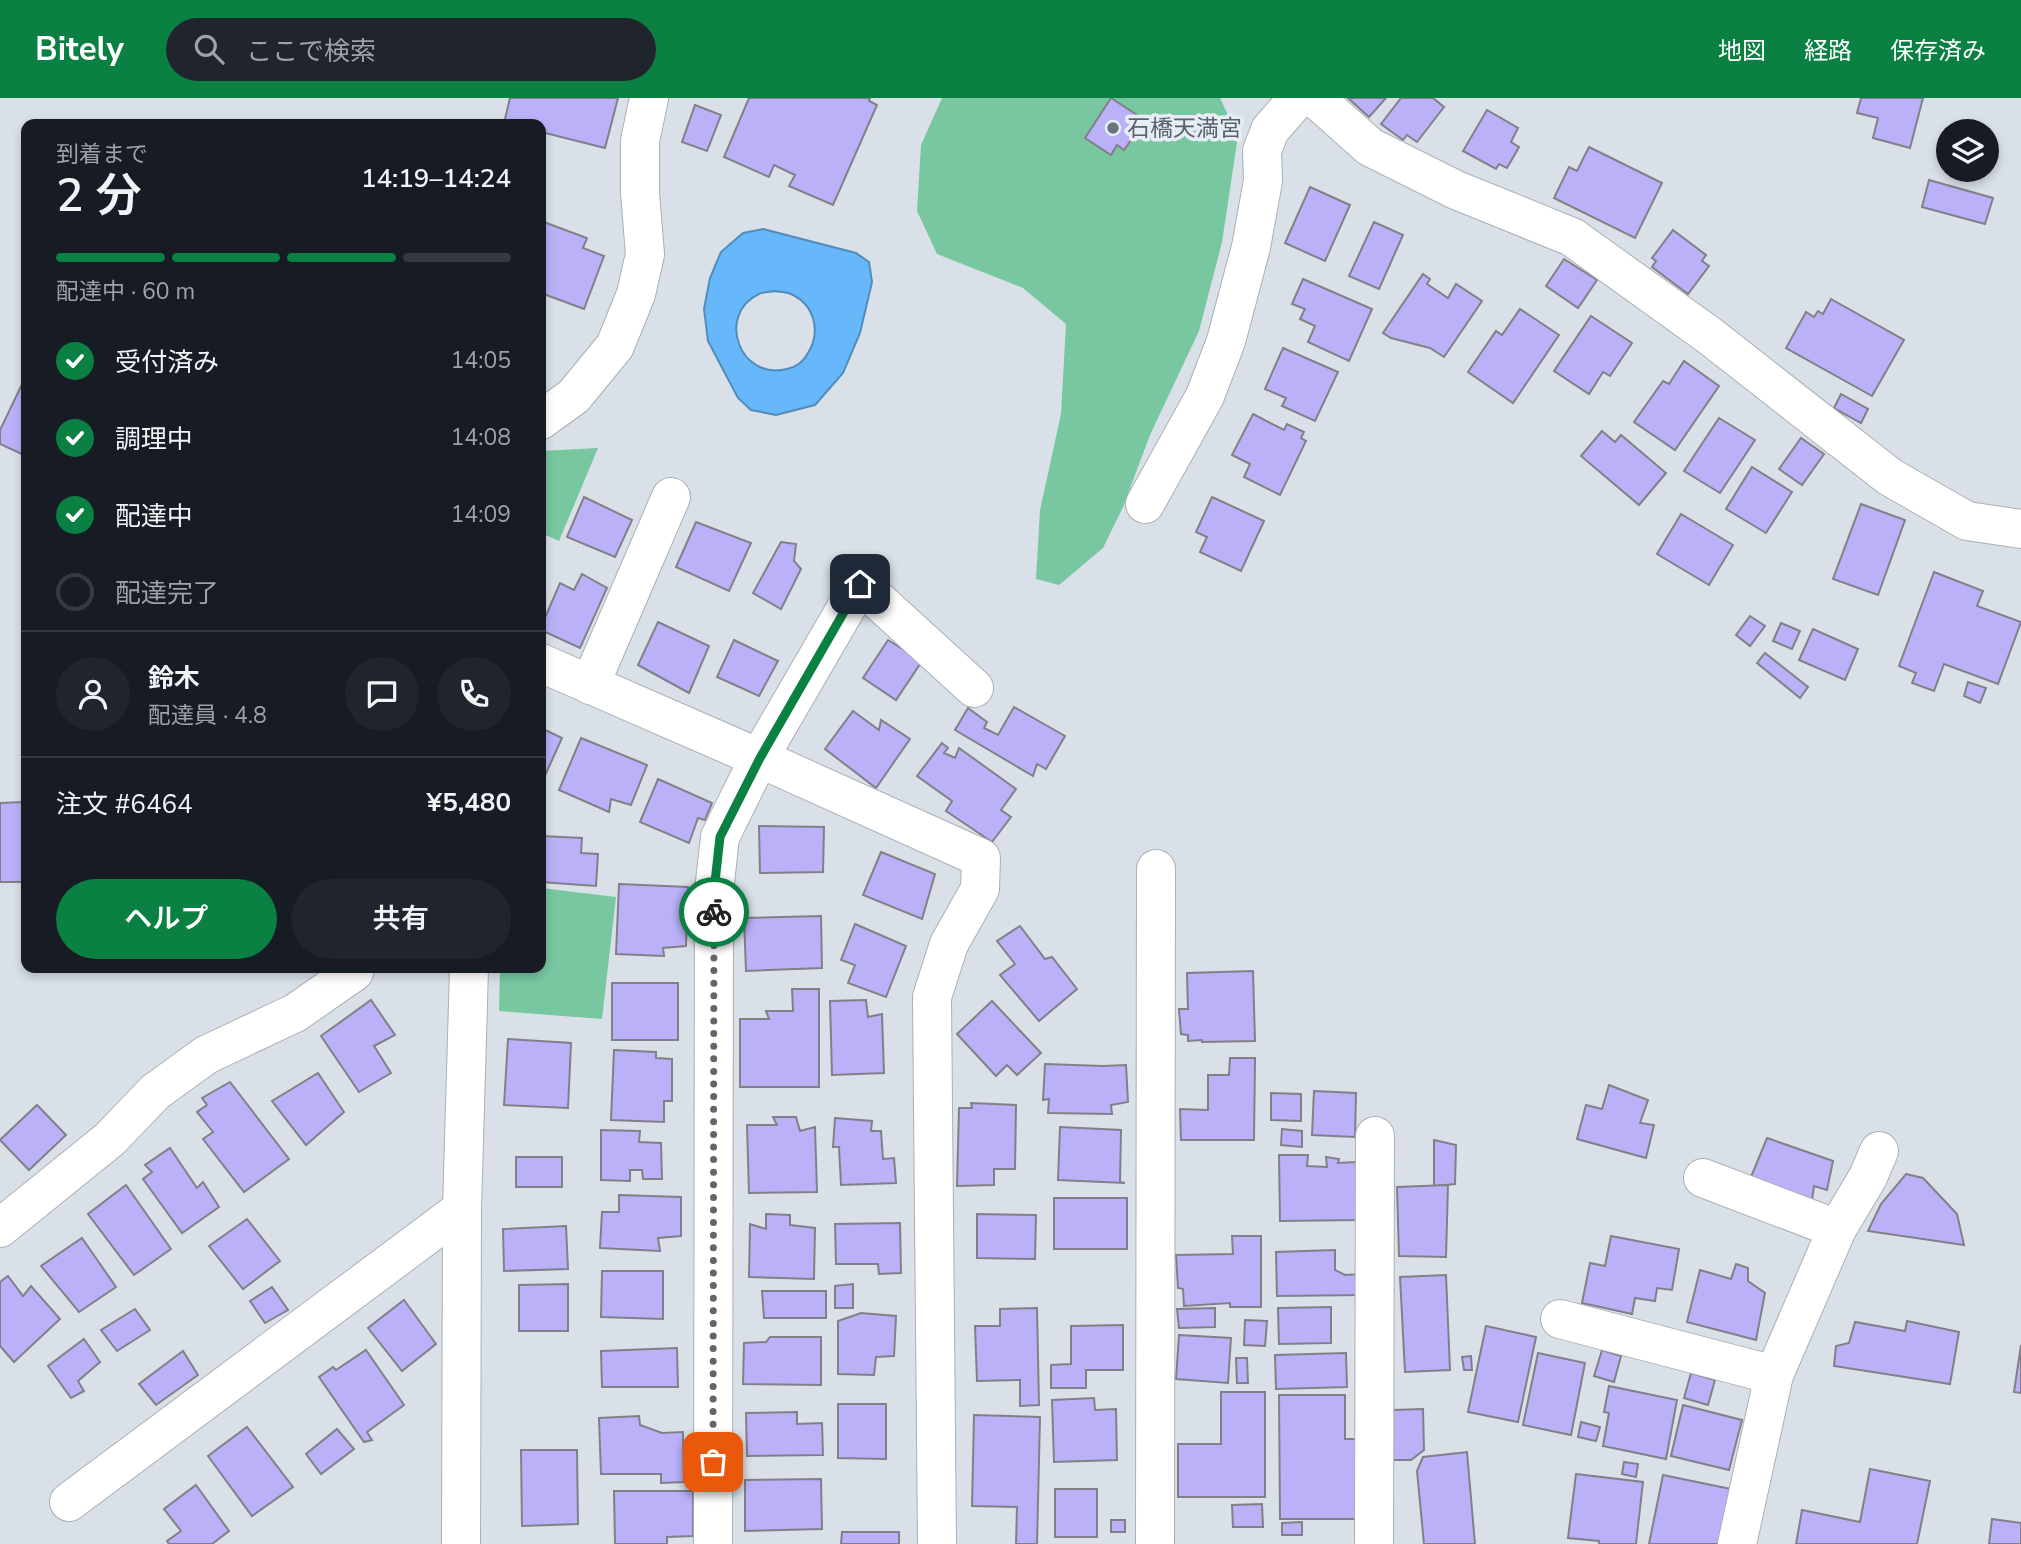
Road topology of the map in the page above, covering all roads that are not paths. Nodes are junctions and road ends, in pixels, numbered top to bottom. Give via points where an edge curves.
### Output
1 (649, 98) edge
2 (1298, 98) edge
3 (1315, 98) edge
4 (546, 416) edge
5 (671, 497) dead end
6 (1145, 504) dead end
7 (2021, 529) edge
8 (546, 665) edge
9 (590, 685) junction
10 (974, 688) dead end
11 (760, 758) junction
12 (1156, 869) dead end
13 (353, 973) edge
14 (469, 973) edge
15 (1375, 1136) dead end
16 (1879, 1151) dead end
17 (1703, 1178) dead end
18 (462, 1209) junction
19 (0, 1228) edge
20 (1837, 1229) junction
21 (1560, 1319) dead end
22 (1774, 1376) junction
23 (69, 1502) dead end
24 (461, 1544) edge
25 (713, 1544) edge
26 (937, 1544) edge
27 (1155, 1544) edge
28 (1374, 1544) edge
29 (1737, 1544) edge

1 - 4 street via 640,141 645,254 636,294 615,346 574,396
2 - 6 street via 1270,130 1262,151 1263,181 1251,247 1222,352 1205,396
3 - 7 street via 1370,147 1456,190 1572,237 1710,336 1889,477 1967,521
5 - 9 street
8 - 9 street
9 - 11 street
10 - 11 street via 860,584
11 - 25 street via 720,837 714,891
11 - 26 street via 981,858 980,889 949,944 932,997
12 - 27 street
13 - 19 street via 295,1013 206,1055 155,1092 110,1139
14 - 18 street
15 - 28 street
16 - 20 street
17 - 20 street
18 - 23 street
18 - 24 street
20 - 22 street
21 - 22 street
22 - 29 street

